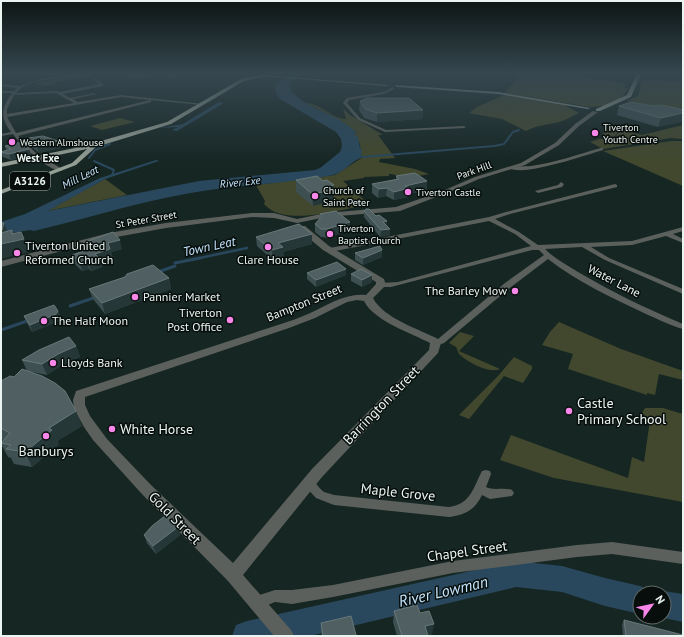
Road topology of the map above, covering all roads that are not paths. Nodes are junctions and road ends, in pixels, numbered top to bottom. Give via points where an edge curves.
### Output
1 (8, 104) edge
2 (73, 104) edge
3 (137, 104) edge
4 (202, 104) edge
5 (346, 104) edge
6 (566, 104) edge
7 (613, 104) edge
8 (590, 111) junction
9 (4, 116) junction
10 (464, 127) dead end
11 (13, 134) junction
12 (1, 135) edge
13 (73, 146) dead end
14 (601, 149) dead end
15 (84, 150) junction
16 (39, 157) junction
17 (1, 165) edge
18 (512, 168) junction
19 (60, 170) junction
20 (561, 184) dead end
21 (615, 186) dead end
22 (549, 188) junction
23 (538, 191) dead end
24 (1, 192) edge
25 (555, 192) dead end
26 (562, 195) dead end
27 (568, 198) junction
28 (490, 219) junction
29 (297, 221) junction
30 (683, 229) edge
31 (668, 234) junction
32 (683, 241) edge
33 (584, 246) junction
34 (538, 247) junction
35 (333, 252) junction
36 (547, 256) junction
37 (1, 264) edge
38 (381, 284) junction
39 (683, 292) edge
40 (368, 298) junction
41 (683, 327) edge
42 (436, 343) junction
43 (80, 394) joint
44 (486, 474) dead end
45 (308, 483) junction
46 (479, 489) junction
47 (508, 493) dead end
48 (683, 558) edge
49 (233, 575) junction
50 (258, 602) junction
51 (285, 636) edge

1 - 9 street
2 - 9 street
3 - 11 street
4 - 15 main road, A3126 via 169,123
5 - 10 street via 360,119 385,131
6 - 8 main road, A3126
7 - 8 main road
8 - 18 street, Park Hill via 557,144
9 - 11 street
11 - 12 street
11 - 16 street
13 - 15 street
14 - 18 street, Park Hill via 537,167
15 - 16 main road, A3126
15 - 19 main road, A3126 via 78,162
16 - 17 main road, A3126
16 - 19 street
18 - 29 street, Park Hill via 477,178 402,208 333,214
19 - 24 main road, A3126
20 - 22 street
21 - 27 street
22 - 23 street
22 - 25 street
26 - 27 street
27 - 28 street
28 - 34 street, Water Lane
28 - 35 street via 453,229
29 - 35 street via 298,225
29 - 37 street, St Peter Street via 249,214 144,229
30 - 31 street
31 - 32 street
31 - 33 street via 632,243
33 - 34 street
33 - 39 street via 607,259
34 - 36 street, Water Lane
34 - 38 street via 392,286
35 - 38 street via 379,280
36 - 41 street, Water Lane via 601,289
36 - 42 street, Barrington Street via 466,319 441,342
38 - 40 street
40 - 42 street via 371,306 381,314
40 - 43 street, Bampton Street via 344,300 284,326
42 - 45 street, Barrington Street via 434,351
43 - 49 street, Gold Street via 78,398 81,411 108,449
44 - 46 street, Maple Grove
45 - 46 street, Maple Grove via 320,495 334,500 449,512 469,507
45 - 49 street, Barrington Street
46 - 47 street via 490,494
48 - 50 street, Chapel Street via 612,548 577,551 454,567 333,591 292,597 275,596
49 - 50 street, Gold Street
50 - 51 street, Gold Street

